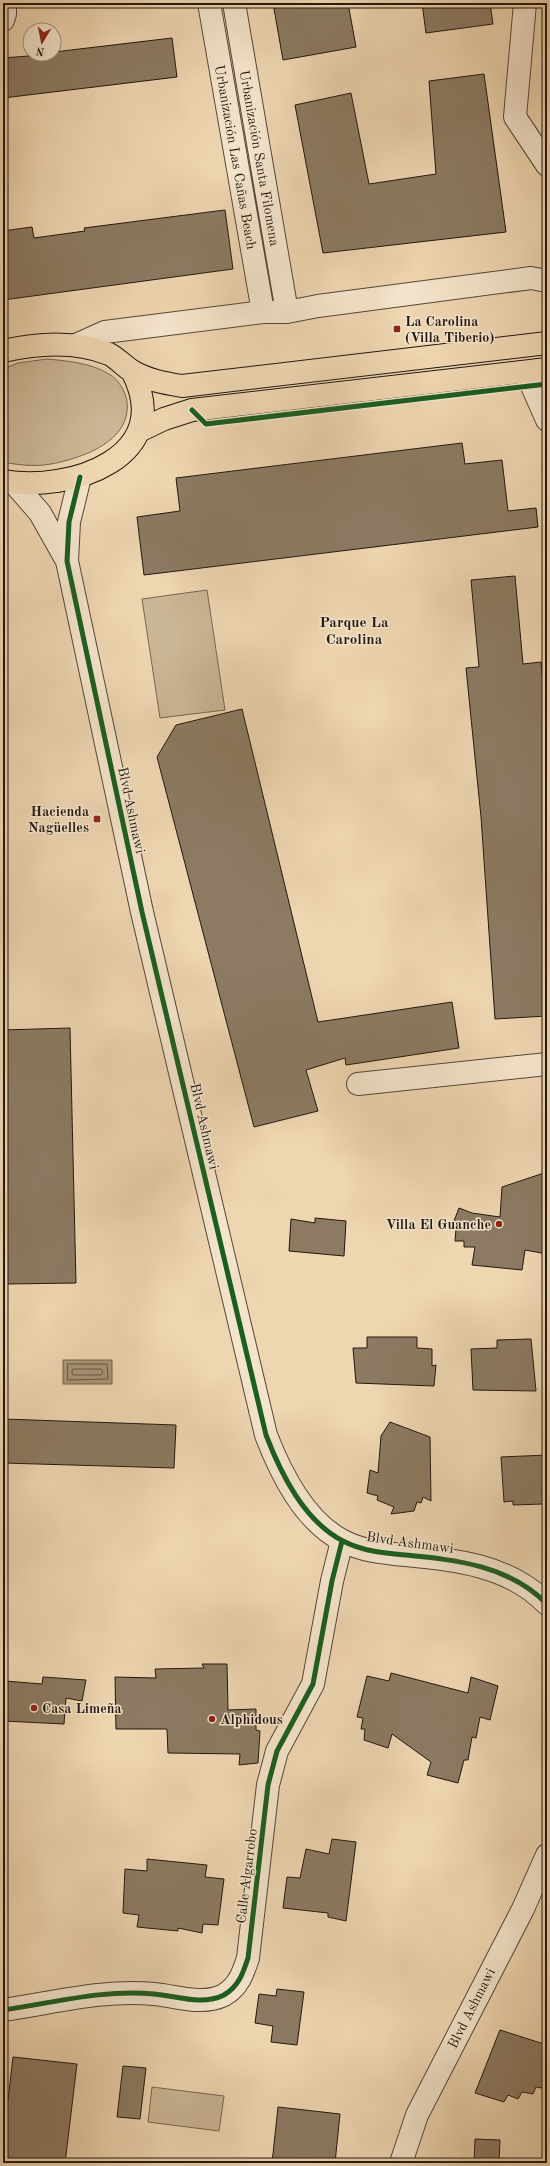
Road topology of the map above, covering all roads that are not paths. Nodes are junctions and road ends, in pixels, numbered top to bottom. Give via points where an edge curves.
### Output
1 (5, 3) edge
2 (209, 3) edge
3 (234, 3) edge
4 (525, 3) edge
5 (3, 20) edge
6 (547, 165) edge
7 (547, 281) edge
8 (263, 312) junction
9 (287, 312) junction
10 (547, 343) edge
11 (76, 345) junction
12 (3, 351) edge
13 (547, 369) edge
14 (132, 371) junction
15 (522, 372) junction
16 (547, 420) edge
17 (139, 431) junction
18 (80, 477) junction
19 (8, 482) edge
20 (67, 561) junction
21 (547, 1064) edge
22 (358, 1084) dead end
23 (342, 1541) junction
24 (547, 1604) edge
25 (547, 1856) edge
26 (3, 2010) edge
27 (401, 2163) edge

1 - 5 street
2 - 8 street, Urbanización Las Cañas Beach
3 - 9 street, Urbanización Santa Filomena
4 - 6 street via 515,117
7 - 9 street via 531,278
8 - 9 street
8 - 11 street via 105,332
10 - 14 main road via 182,386 156,382
11 - 12 main road via 24,346
11 - 14 main road via 110,355
13 - 15 main road
14 - 17 main road via 142,397 143,412
15 - 16 street via 532,386
15 - 17 main road via 192,410
17 - 18 main road via 128,450 104,466
18 - 19 main road via 58,481
18 - 20 street, Blvd Ashmawi via 68,522
19 - 20 street, Blvd Ashmawi via 40,514
20 - 23 street, Blvd Ashmawi via 142,912 266,1435 295,1495 312,1517
21 - 22 street
23 - 24 street, Blvd Ashmawi via 378,1552 475,1564 522,1584
23 - 26 street, Calle Algarrobo via 313,1684 277,1751 268,1785 248,1958 240,1982 223,1995 201,2001 153,1994 92,1994
25 - 27 street, Blvd Ashmawi via 523,1909 417,2115

